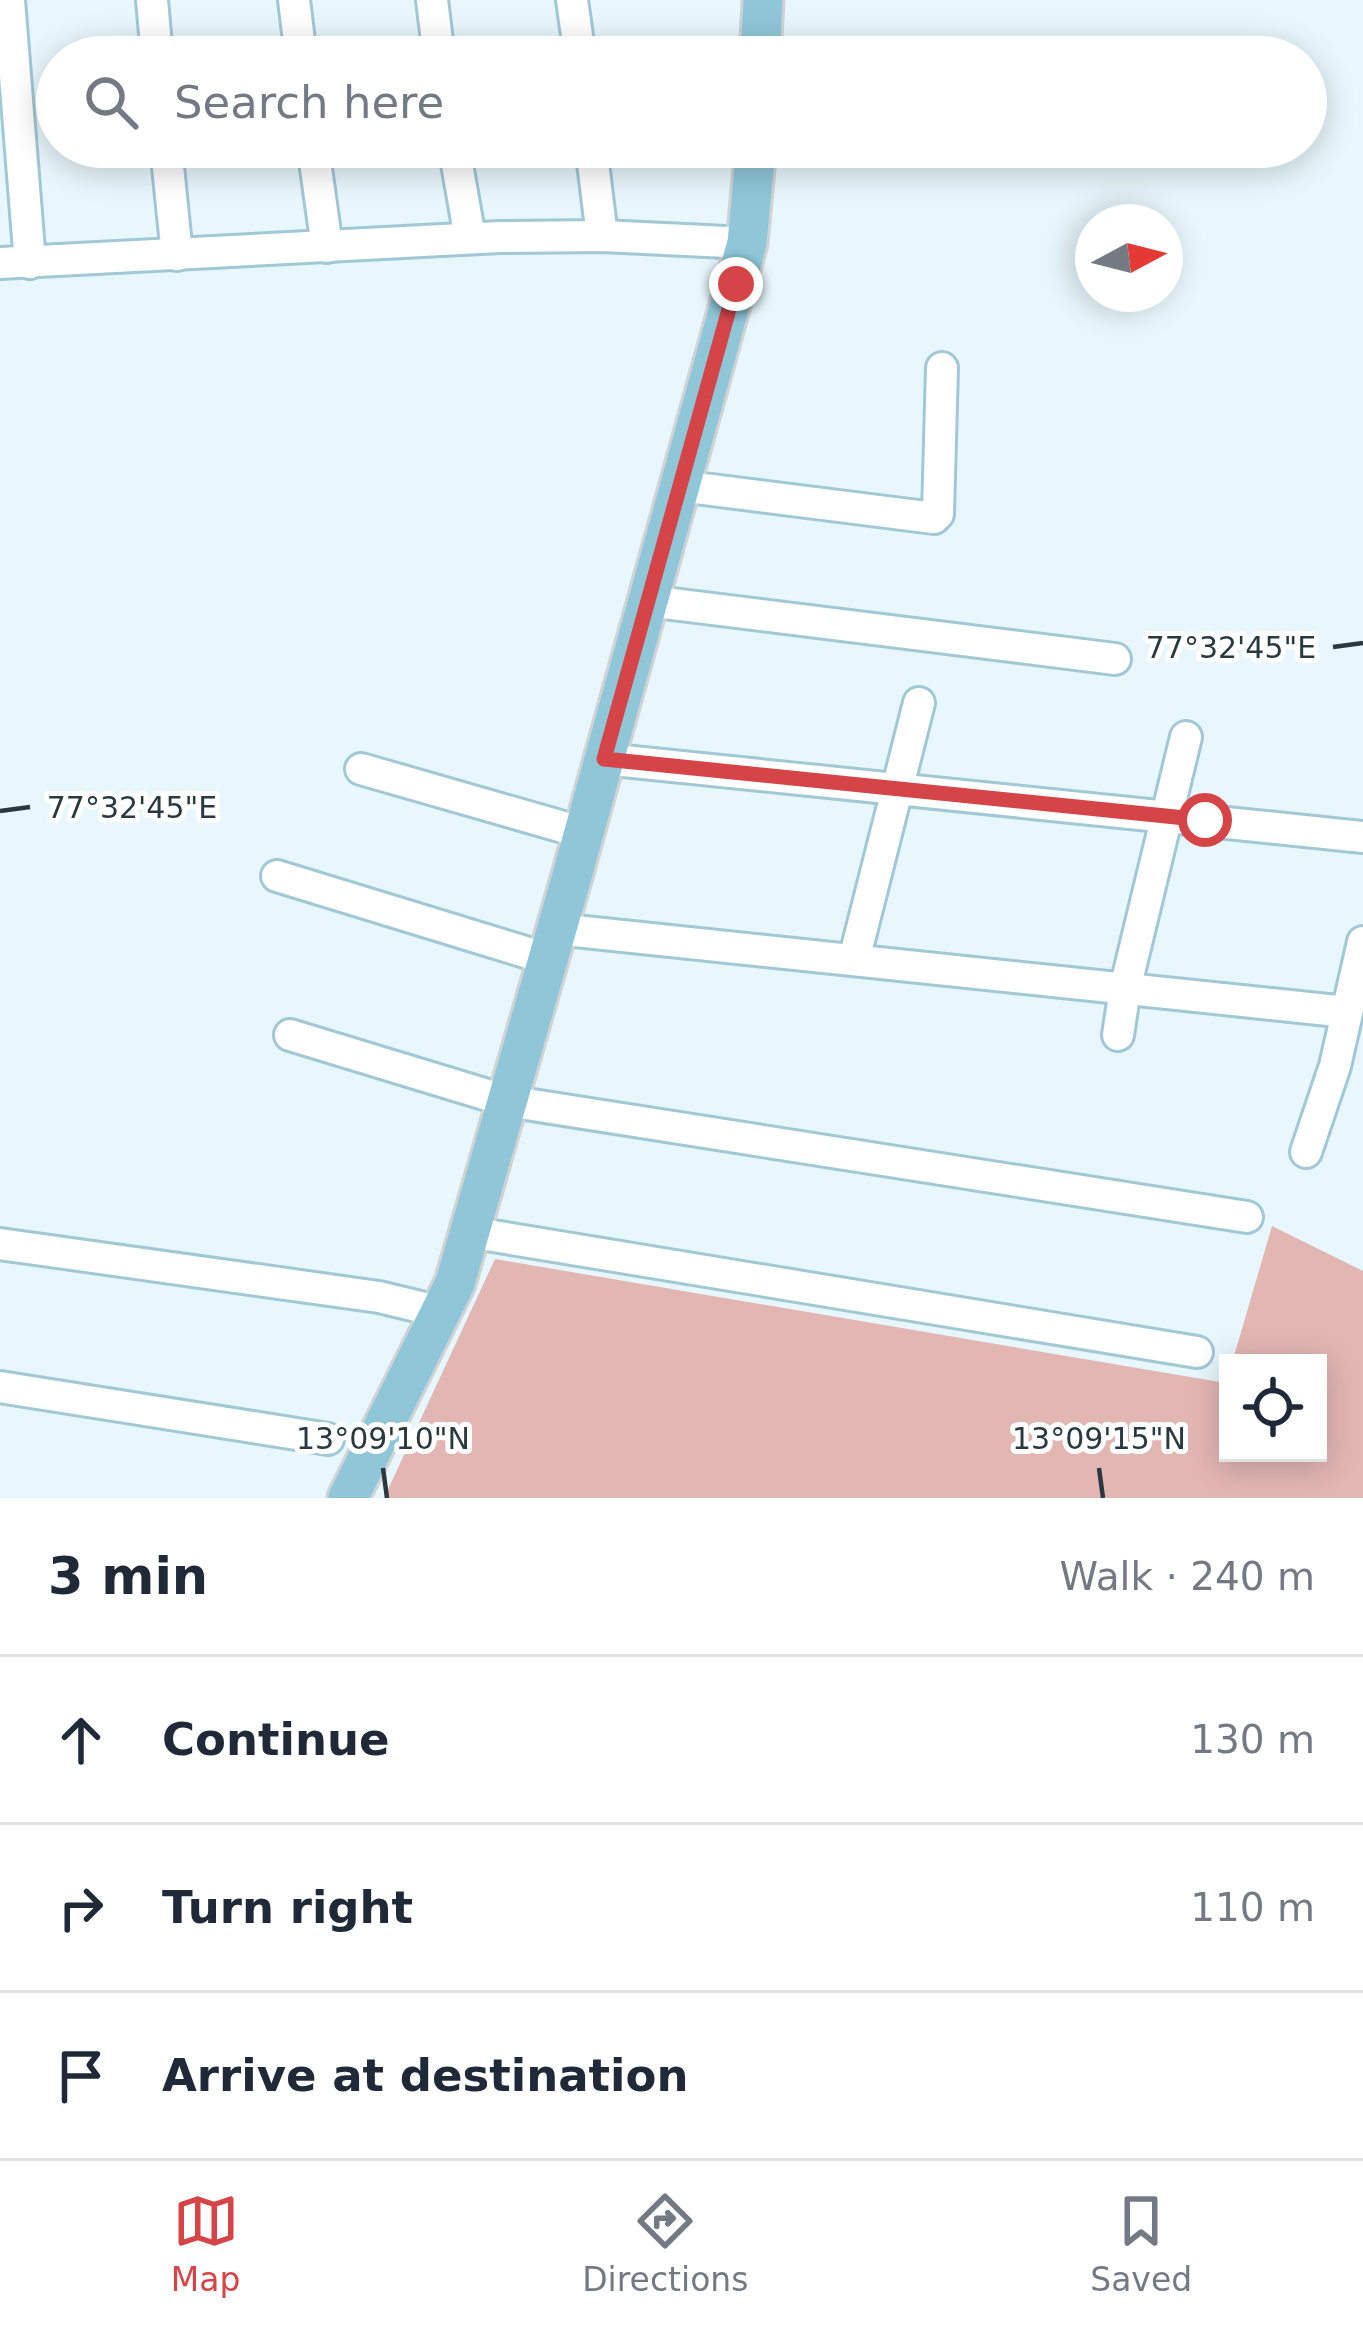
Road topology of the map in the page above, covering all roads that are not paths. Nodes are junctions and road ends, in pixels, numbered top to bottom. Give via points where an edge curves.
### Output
1 (9, 0) edge
2 (152, 0) edge
3 (294, 0) edge
4 (431, 0) edge
5 (572, 0) edge
6 (763, 0) edge
7 (156, 36) edge
8 (298, 36) edge
9 (436, 36) edge
10 (577, 36) edge
11 (761, 36) edge
12 (168, 168) edge
13 (316, 168) edge
14 (458, 168) edge
15 (594, 168) edge
16 (754, 168) edge
17 (602, 236) junction
18 (470, 238) junction
19 (747, 243) junction
20 (327, 247) junction
21 (177, 255) junction
22 (15, 263) edge
23 (942, 368) dead end
24 (680, 486) junction
25 (648, 601) junction
26 (1115, 659) dead end
27 (919, 703) dead end
28 (1186, 737) dead end
29 (604, 759) junction
30 (361, 769) dead end
31 (898, 789) junction
32 (1166, 817) junction
33 (584, 833) junction
34 (1363, 837) edge
35 (277, 876) dead end
36 (1363, 943) edge
37 (552, 944) junction
38 (854, 960) junction
39 (1125, 989) junction
40 (1347, 1012) junction
41 (290, 1035) dead end
42 (1118, 1035) dead end
43 (507, 1101) junction
44 (1306, 1152) dead end
45 (1247, 1217) dead end
46 (470, 1232) junction
47 (0, 1244) edge
48 (440, 1312) junction
49 (1197, 1352) dead end
50 (0, 1387) edge
51 (328, 1438) dead end
52 (348, 1498) edge

1 - 22 street
2 - 7 street
3 - 8 street
4 - 9 street
5 - 10 street
6 - 11 main road
12 - 21 street
13 - 20 street
14 - 18 street
15 - 17 street
16 - 19 main road
17 - 18 street
17 - 19 street
18 - 20 street
19 - 24 main road
20 - 21 street
21 - 22 street
23 - 24 street via 934,518
24 - 25 main road
25 - 26 street
25 - 29 main road
27 - 31 street
28 - 32 street
29 - 31 street
29 - 33 main road
30 - 33 street
31 - 32 street
31 - 38 street
32 - 34 street
32 - 39 street
33 - 37 main road
35 - 37 street
36 - 40 street
37 - 38 street
37 - 43 main road
38 - 39 street
39 - 40 street
39 - 42 street
40 - 44 street
41 - 43 street
43 - 45 street
43 - 46 main road
46 - 48 main road
46 - 49 street
47 - 48 street
48 - 52 main road
50 - 51 street

